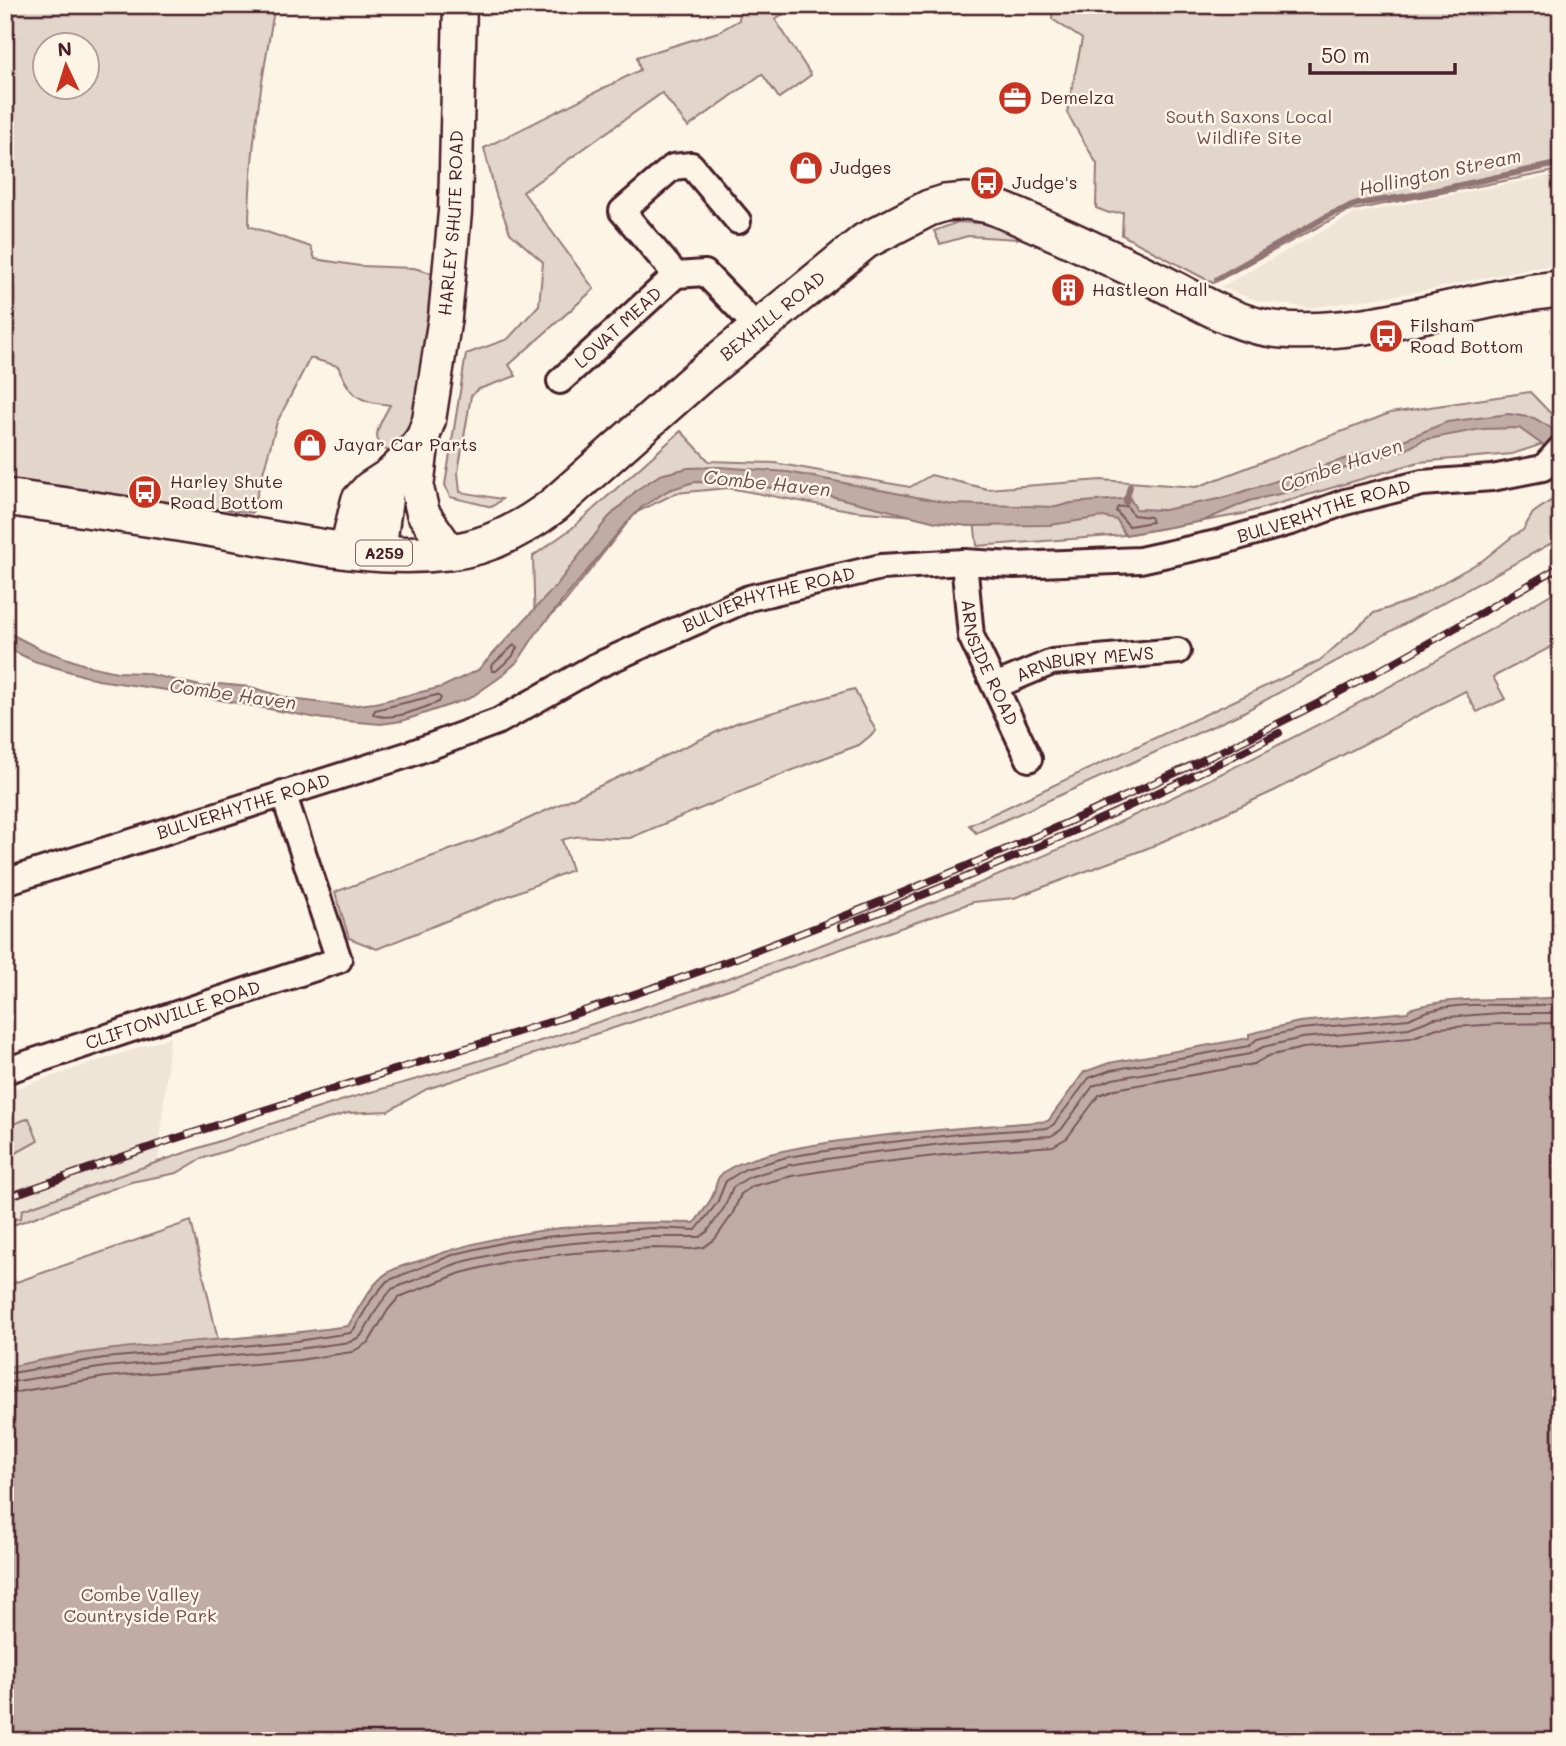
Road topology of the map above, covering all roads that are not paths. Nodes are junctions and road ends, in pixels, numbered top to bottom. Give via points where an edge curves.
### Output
1 (460, 5) edge
2 (738, 221) dead end
3 (676, 275) junction
4 (1561, 289) edge
5 (757, 327) junction
6 (560, 381) dead end
7 (423, 437) junction
8 (1561, 448) edge
9 (5, 497) edge
10 (362, 552) junction
11 (450, 552) junction
12 (964, 562) junction
13 (1178, 651) dead end
14 (995, 686) junction
15 (1028, 759) dead end
16 (284, 793) junction
17 (5, 882) edge
18 (5, 1070) edge

1 - 7 main road, HARLEY SHUTE ROAD via 455,212 445,317
2 - 3 street, LOVAT MEAD via 691,165 673,167 622,211
3 - 5 street, LOVAT MEAD via 705,272
3 - 6 street, LOVAT MEAD
4 - 5 highway, BEXHILL ROAD / A259 via 1355,329 1281,330 1221,314 1025,219 967,201 929,208 865,241
5 - 11 highway, BEXHILL ROAD / A259 via 529,524
7 - 10 main road, HARLEY SHUTE ROAD via 408,457 358,500
7 - 11 main road, HARLEY SHUTE ROAD via 416,488 419,503
8 - 12 street, BULVERHYTHE ROAD via 1543,468 1492,478 1422,483 1217,543 1140,559 1014,565
9 - 10 highway, BEXHILL ROAD / A259
10 - 11 highway, BEXHILL ROAD / A259
12 - 14 street, ARNSIDE ROAD via 971,636
12 - 16 street, BULVERHYTHE ROAD via 881,567 749,598 594,667 499,721
13 - 14 street, ARNBURY MEWS via 1052,662
14 - 15 street, ARNSIDE ROAD
16 - 17 street, BULVERHYTHE ROAD
16 - 18 street, CLIFTONVILLE ROAD via 339,960

